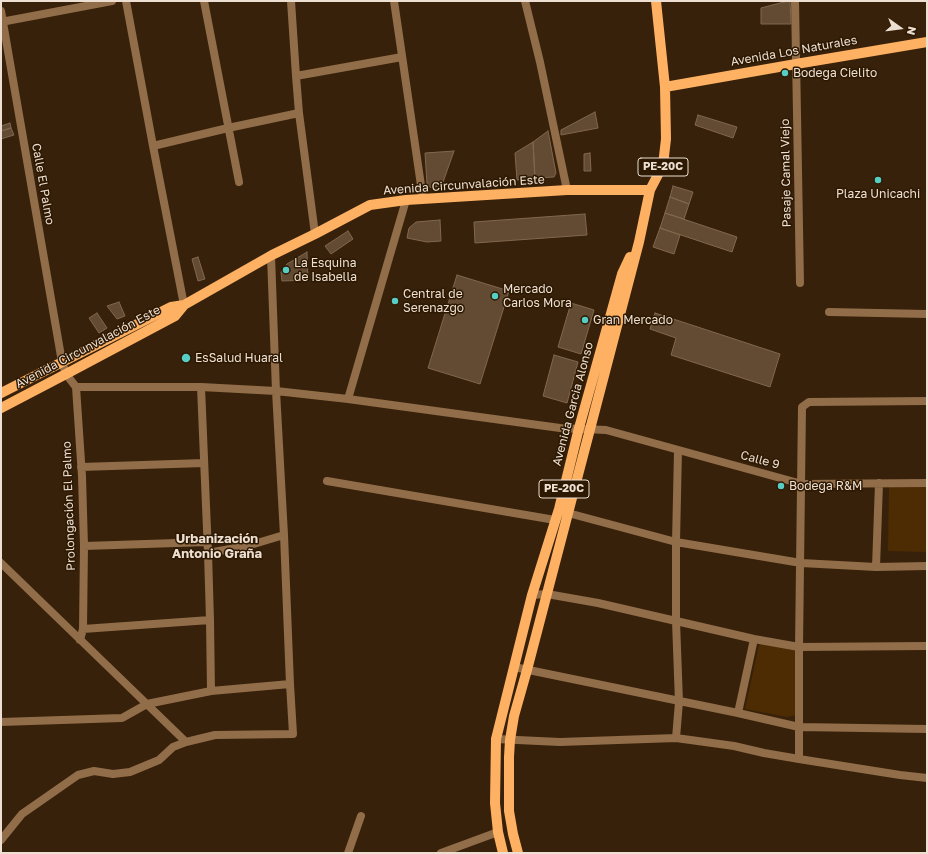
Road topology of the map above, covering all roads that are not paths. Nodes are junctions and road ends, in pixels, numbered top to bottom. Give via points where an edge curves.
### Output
1 (112, 1) edge
2 (126, 1) edge
3 (204, 1) edge
4 (291, 1) edge
5 (394, 1) edge
6 (525, 1) edge
7 (656, 1) edge
8 (795, 1) edge
9 (1, 11) edge
10 (2, 22) edge
11 (927, 42) edge
12 (402, 57) junction
13 (796, 64) junction
14 (296, 76) junction
15 (665, 88) junction
16 (300, 113) junction
17 (228, 128) junction
18 (153, 146) junction
19 (239, 182) dead end
20 (567, 190) junction
21 (650, 190) junction
22 (423, 199) junction
23 (406, 200) junction
24 (316, 234) junction
25 (639, 242) junction
26 (271, 256) junction
27 (800, 283) dead end
28 (184, 305) junction
29 (829, 312) dead end
30 (927, 314) edge
31 (62, 362) junction
32 (66, 374) junction
33 (76, 387) junction
34 (201, 387) junction
35 (276, 391) junction
36 (1, 393) edge
37 (348, 400) junction
38 (927, 401) edge
39 (1, 408) edge
40 (579, 428) junction
41 (590, 429) junction
42 (678, 450) junction
43 (204, 463) junction
44 (81, 467) junction
45 (327, 481) dead end
46 (879, 483) junction
47 (927, 483) edge
48 (802, 484) junction
49 (568, 513) junction
50 (555, 520) junction
51 (284, 535) junction
52 (207, 542) junction
53 (676, 542) junction
54 (84, 546) junction
55 (208, 553) junction
56 (1, 563) edge
57 (801, 564) junction
58 (876, 566) junction
59 (927, 566) edge
60 (547, 594) junction
61 (532, 595) junction
62 (210, 620) junction
63 (676, 621) junction
64 (83, 629) junction
65 (754, 639) junction
66 (80, 640) junction
67 (927, 646) edge
68 (799, 647) junction
69 (514, 666) junction
70 (527, 670) junction
71 (290, 684) junction
72 (211, 691) junction
73 (679, 702) junction
74 (147, 704) junction
75 (738, 714) junction
76 (1, 722) edge
77 (799, 728) junction
78 (927, 729) edge
79 (676, 738) junction
80 (496, 739) junction
81 (510, 740) junction
82 (186, 742) junction
83 (799, 759) junction
84 (927, 778) edge
85 (361, 816) dead end
86 (498, 832) junction
87 (1, 840) edge
88 (348, 853) edge
89 (441, 853) edge
90 (503, 853) edge
91 (518, 853) edge

1 - 10 street
2 - 18 street
3 - 17 street
4 - 14 street
5 - 12 street
6 - 20 street
7 - 15 main road, PE-20C
8 - 13 street, Pasaje Camal Viejo
9 - 10 street, Calle El Palmo
10 - 31 street, Calle El Palmo
11 - 13 main road, Avenida Los Naturales
12 - 14 street
12 - 22 street
13 - 15 main road, Avenida Los Naturales
13 - 27 street, Pasaje Camal Viejo
14 - 16 street
15 - 21 main road, Avenida Garcia Alonso / PE-20C via 666,139 663,165
16 - 17 street
16 - 24 street
17 - 18 street
17 - 19 street
18 - 28 street
20 - 21 main road, Avenida Circunvalación Este
20 - 22 main road, Avenida Circunvalación Este
21 - 25 main road, Avenida Garcia Alonso / PE-20C
22 - 23 main road, Avenida Circunvalación Este
23 - 24 main road, Avenida Circunvalación Este via 370,205
23 - 37 street
24 - 26 main road, Avenida Circunvalación Este
25 - 40 main road, Avenida Garcia Alonso / PE-20C via 622,274
25 - 41 main road, Avenida Garcia Alonso / PE-20C
26 - 28 main road, Avenida Circunvalación Este
26 - 35 street
28 - 31 main road, Avenida Circunvalación Este via 171,307
28 - 32 main road, Avenida Circunvalación Este via 175,316
29 - 30 street
31 - 32 street, Calle El Palmo
31 - 36 main road, Avenida Circunvalación Este
32 - 33 street
32 - 39 main road, Avenida Circunvalación Este
33 - 34 street, Calle 9
33 - 44 street, Prolongación El Palmo
34 - 35 street, Calle 9
34 - 43 street
35 - 37 street, Calle 9
35 - 51 street
37 - 40 street, Calle 9 via 560,428
38 - 48 street via 809,402 802,407
40 - 41 street, Calle 9
40 - 50 main road, Avenida Garcia Alonso / PE-20C
41 - 42 street, Calle 9 via 606,430
41 - 49 main road, Avenida Garcia Alonso / PE-20C
42 - 48 street, Calle 9
42 - 53 street
43 - 44 street
43 - 52 street
44 - 54 street, Prolongación El Palmo
45 - 50 street
46 - 47 street, Calle 9
46 - 48 street, Calle 9
46 - 58 street
48 - 57 street
49 - 53 street
49 - 60 main road, Avenida Garcia Alonso / PE-20C
50 - 61 main road, Avenida Garcia Alonso / PE-20C
51 - 55 street via 247,546
51 - 71 street
52 - 54 street
52 - 55 street
53 - 57 street
53 - 63 street
54 - 64 street, Prolongación El Palmo
55 - 62 street
56 - 66 street
57 - 58 street
57 - 68 street
58 - 59 street
60 - 61 street
60 - 63 street
60 - 70 main road, Avenida Garcia Alonso / PE-20C
61 - 69 main road, Avenida Garcia Alonso / PE-20C
62 - 64 street
62 - 72 street
63 - 65 street
63 - 73 street
64 - 66 street, Prolongación El Palmo
65 - 68 street
65 - 75 street
66 - 74 street
67 - 68 street
68 - 77 street
69 - 70 street
69 - 80 main road, Avenida Garcia Alonso / PE-20C
70 - 73 street
70 - 81 main road, Avenida Garcia Alonso / PE-20C
71 - 72 street
71 - 82 street via 293,734 215,735
72 - 74 street
73 - 75 street
73 - 79 street
74 - 76 street via 122,718
74 - 82 street
75 - 77 street
77 - 78 street
77 - 83 street
79 - 81 street via 560,742
79 - 83 street
80 - 81 street
80 - 86 main road, PE-20C via 495,803
81 - 91 main road, PE-20C via 509,811
82 - 87 street via 172,747 159,760 130,772 113,774 94,771 78,774 22,814
83 - 84 street
85 - 88 street
86 - 89 street
86 - 90 main road, PE-20C

